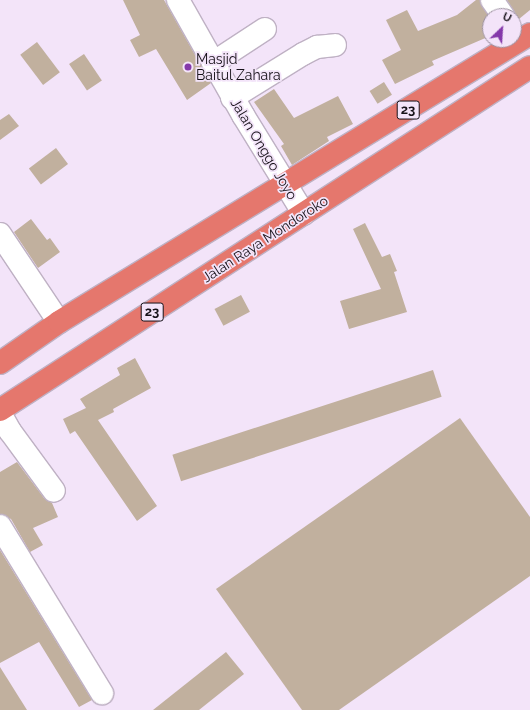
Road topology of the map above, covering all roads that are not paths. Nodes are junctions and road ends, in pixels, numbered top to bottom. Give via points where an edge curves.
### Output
1 (178, 0) edge
2 (265, 29) dead end
3 (335, 45) dead end
4 (502, 48) edge
5 (213, 63) junction
6 (530, 67) edge
7 (232, 98) junction
8 (285, 185) junction
9 (304, 214) junction
10 (0, 234) edge
11 (59, 322) junction
12 (0, 363) edge
13 (0, 411) edge
14 (54, 491) dead end
15 (0, 526) edge
16 (102, 693) dead end

1 - 5 street, Jalan Onggo Joyo
2 - 5 street
3 - 7 street via 317,47 303,54
4 - 8 highway, 23
5 - 7 street, Jalan Onggo Joyo
6 - 9 highway, Jalan Raya Mondoroko / 23
7 - 8 street, Jalan Onggo Joyo
8 - 9 street, Jalan Onggo Joyo
8 - 11 highway, 23
9 - 13 highway, Jalan Raya Mondoroko / 23
10 - 11 street
11 - 12 highway, 23
13 - 14 street via 10,431
15 - 16 street

